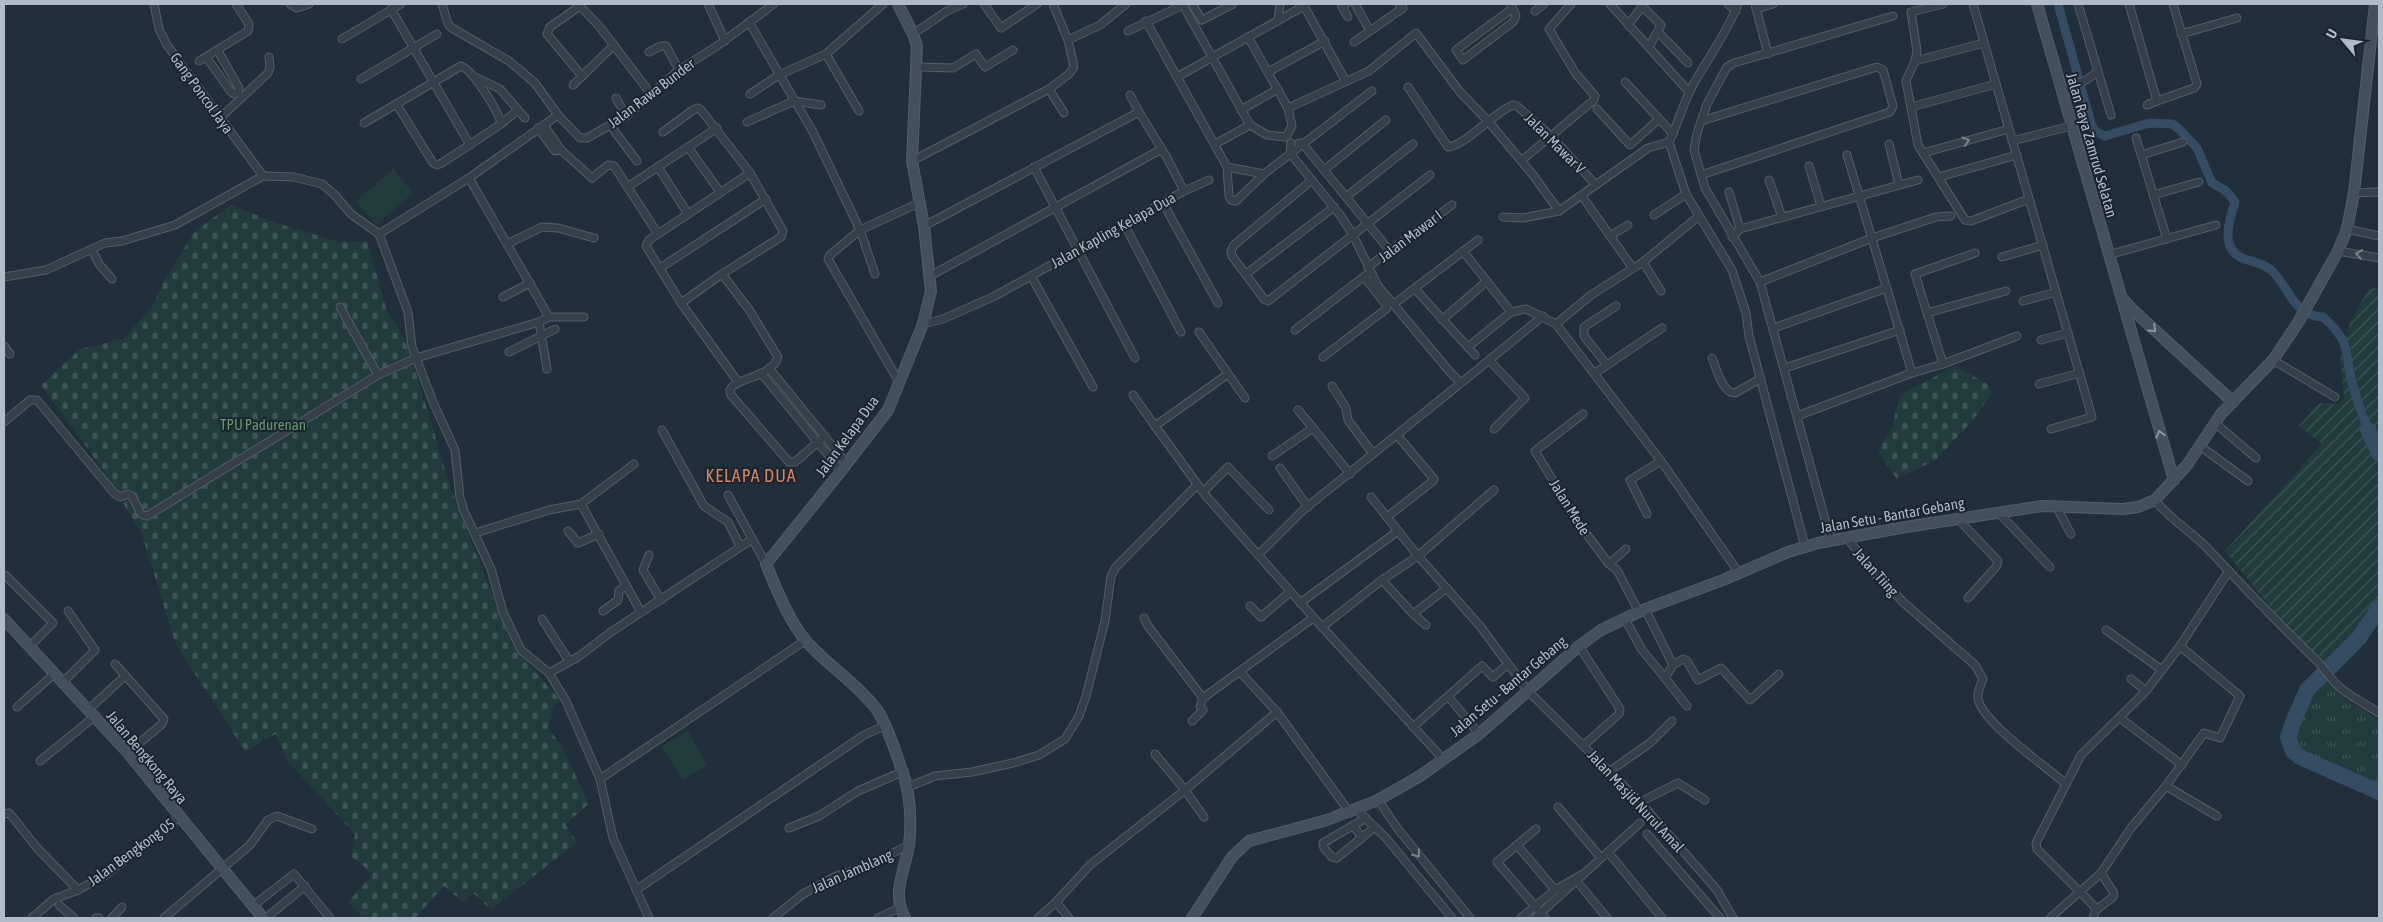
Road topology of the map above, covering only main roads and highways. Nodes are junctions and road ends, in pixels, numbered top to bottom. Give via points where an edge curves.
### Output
1 (898, 4) edge
2 (2037, 4) edge
3 (2375, 4) edge
4 (2120, 294) junction
5 (2233, 402) junction
6 (2174, 480) junction
7 (4, 619) edge
8 (265, 918) edge
9 (905, 918) edge
10 (1192, 918) edge

1 - 9 main road, Jalan Kelapa Dua via 917,46 912,161 931,291 923,324 888,410 766,564 781,600 806,640 863,694 878,712 884,726 902,772 910,816 909,845 900,876 899,908
2 - 4 main road, Jalan Raya Zamrud Selatan via 2066,90 2071,126
3 - 5 main road, Jalan Setu - Bantar Gebang via 2354,194 2347,229 2299,322 2273,360
4 -> 5 main road, Jalan Raya Zamrud Selatan via 2133,310
6 -> 4 main road, Jalan Raya Zamrud Selatan
5 - 6 main road, Jalan Setu - Bantar Gebang
6 - 10 main road, Jalan Setu - Bantar Gebang via 2155,500 2138,507 2042,506 1805,546 1642,610 1601,630 1579,646 1480,734 1420,776 1354,811 1250,841 1232,857
7 - 8 main road, Jalan Bengkong Raya via 128,753

